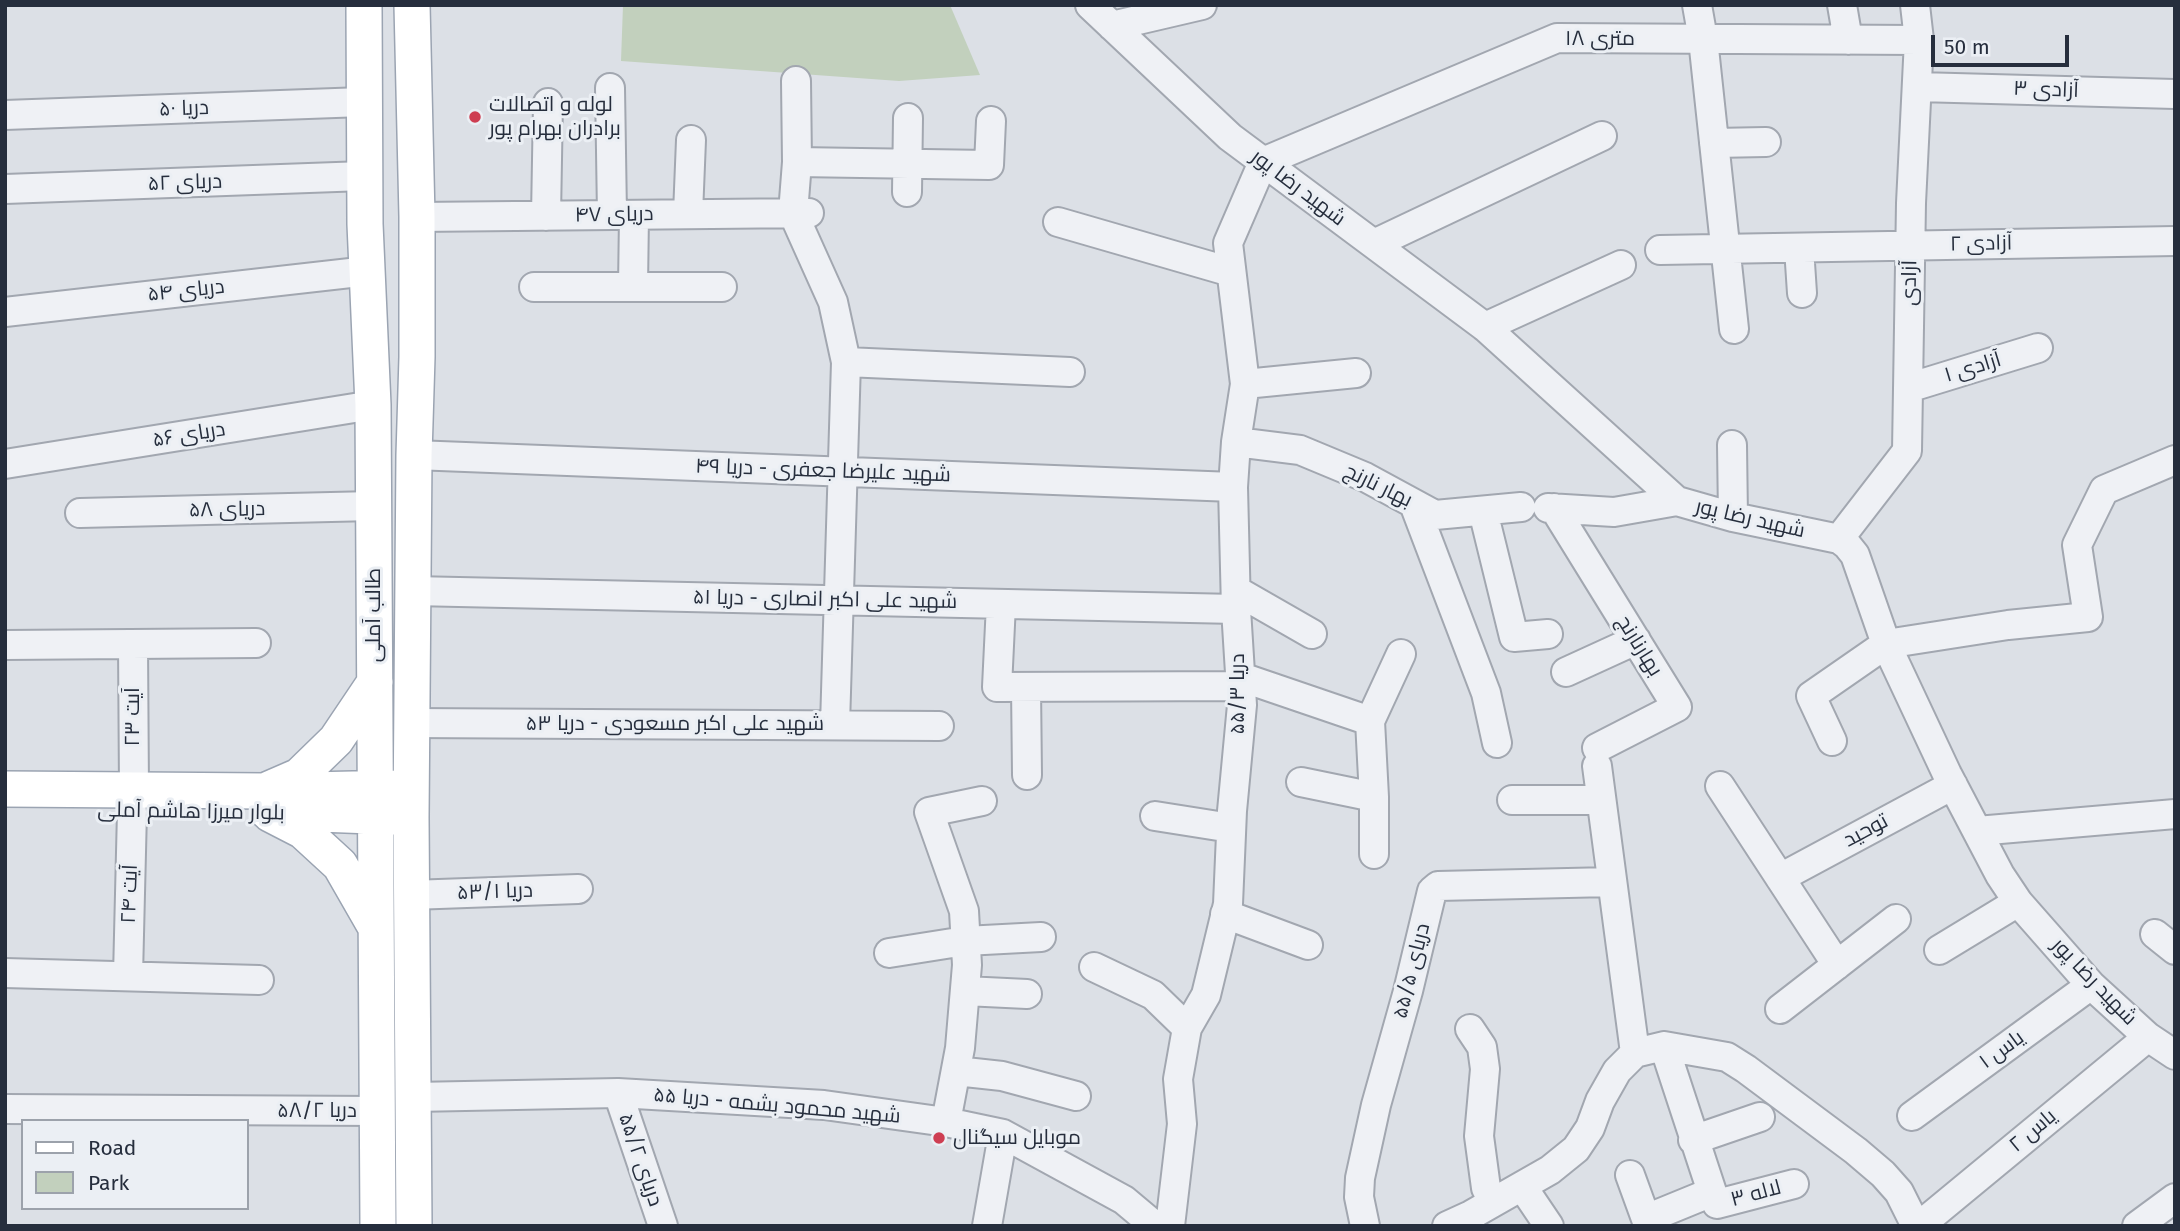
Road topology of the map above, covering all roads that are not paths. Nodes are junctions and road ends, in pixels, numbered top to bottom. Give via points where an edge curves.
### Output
1 (364, 5) edge
2 (412, 5) edge
3 (1090, 5) edge
4 (1202, 5) edge
5 (1697, 5) edge
6 (1842, 5) edge
7 (1916, 5) edge
8 (1112, 26) junction
9 (1703, 39) junction
10 (1848, 40) junction
11 (1919, 40) junction
12 (796, 81) dead end
13 (1918, 87) junction
14 (610, 89) dead end
15 (2175, 94) edge
16 (363, 102) junction
17 (548, 103) dead end
18 (5, 115) edge
19 (908, 118) dead end
20 (991, 121) dead end
21 (1602, 136) dead end
22 (691, 140) dead end
23 (1766, 142) dead end
24 (1714, 143) junction
25 (797, 162) junction
26 (1264, 162) junction
27 (907, 164) junction
28 (416, 172) junction
29 (364, 176) junction
30 (5, 189) edge
31 (907, 192) dead end
32 (802, 213) junction
33 (688, 214) junction
34 (623, 215) junction
35 (546, 216) junction
36 (417, 217) junction
37 (1058, 222) dead end
38 (365, 224) junction
39 (2175, 241) edge
40 (1374, 244) junction
41 (1910, 246) junction
42 (1800, 247) junction
43 (1725, 248) junction
44 (1660, 250) dead end
45 (1621, 265) dead end
46 (368, 271) junction
47 (1231, 272) junction
48 (534, 287) dead end
49 (633, 287) junction
50 (722, 287) dead end
51 (1802, 293) dead end
52 (5, 312) edge
53 (1485, 327) junction
54 (1734, 329) dead end
55 (2039, 348) dead end
56 (417, 357) junction
57 (846, 362) junction
58 (1070, 372) dead end
59 (1356, 373) dead end
60 (1245, 384) junction
61 (1908, 388) junction
62 (373, 405) junction
63 (1236, 442) junction
64 (1732, 445) dead end
65 (414, 455) junction
66 (2175, 460) edge
67 (5, 464) edge
68 (843, 472) junction
69 (1233, 487) junction
70 (1677, 501) junction
71 (1415, 504) junction
72 (373, 506) junction
73 (1541, 508) junction
74 (1483, 511) junction
75 (80, 513) dead end
76 (1733, 517) junction
77 (1839, 539) junction
78 (413, 591) junction
79 (839, 600) junction
80 (1236, 600) junction
81 (1002, 604) junction
82 (1312, 634) dead end
83 (1548, 634) dead end
84 (1636, 640) junction
85 (256, 643) dead end
86 (133, 644) junction
87 (1886, 644) junction
88 (5, 645) edge
89 (1401, 653) dead end
90 (1566, 672) dead end
91 (1241, 681) junction
92 (375, 682) junction
93 (1026, 687) junction
94 (1370, 721) junction
95 (412, 723) junction
96 (835, 725) junction
97 (939, 726) dead end
98 (1832, 741) dead end
99 (1497, 743) dead end
100 (1027, 775) dead end
101 (1301, 782) dead end
102 (1953, 785) junction
103 (1720, 786) dead end
104 (5, 789) edge
105 (1374, 797) junction
106 (133, 800) junction
107 (1512, 800) dead end
108 (1601, 800) junction
109 (267, 801) junction
110 (982, 801) dead end
111 (412, 802) junction
112 (376, 803) junction
113 (5, 810) edge
114 (2175, 814) edge
115 (1156, 816) dead end
116 (1231, 828) junction
117 (1977, 831) junction
118 (1374, 854) dead end
119 (1780, 878) junction
120 (1611, 882) junction
121 (578, 888) dead end
122 (411, 895) junction
123 (2018, 902) junction
124 (1225, 914) junction
125 (1896, 919) dead end
126 (376, 928) junction
127 (1041, 937) dead end
128 (965, 941) junction
129 (1308, 945) dead end
130 (1939, 950) dead end
131 (889, 953) dead end
132 (1837, 965) junction
133 (1094, 967) dead end
134 (5, 973) edge
135 (128, 976) junction
136 (258, 980) dead end
137 (2091, 985) junction
138 (965, 991) junction
139 (1027, 994) dead end
140 (1780, 1009) dead end
141 (1187, 1028) junction
142 (1470, 1029) dead end
143 (2148, 1037) junction
144 (1664, 1046) junction
145 (1634, 1054) junction
146 (2175, 1055) edge
147 (956, 1071) junction
148 (618, 1093) junction
149 (1076, 1096) dead end
150 (414, 1097) junction
151 (5, 1109) edge
152 (378, 1111) junction
153 (1912, 1116) dead end
154 (1760, 1117) dead end
155 (946, 1122) junction
156 (1003, 1134) junction
157 (1693, 1140) junction
158 (1630, 1175) dead end
159 (1794, 1184) dead end
160 (1522, 1186) junction
161 (1714, 1198) junction
162 (2175, 1198) edge
163 (1493, 1202) junction
164 (1120, 1213) edge
165 (657, 1224) edge
166 (1452, 1225) edge
167 (379, 1226) edge
168 (414, 1226) edge
169 (987, 1226) edge
170 (1155, 1226) edge
171 (1170, 1226) edge
172 (1365, 1226) edge
173 (1549, 1226) edge
174 (1918, 1226) edge
175 (2137, 1226) edge

1 - 16 main road, طالب آملی
2 - 28 main road, طالب آملی
3 - 8 street, شهید رضا پور
4 - 8 street
5 - 9 street
6 - 10 street
7 - 11 street, آزادی
8 - 26 street, شهید رضا پور via 1230,137
9 - 10 street, ۱۸ متری
9 - 24 street
9 - 26 street, ۱۸ متری via 1557,38
10 - 11 street, ۱۸ متری
11 - 13 street, آزادی
12 - 25 street
13 - 15 street, آزادی ۳
13 - 41 street, آزادی
14 - 34 street
16 - 18 street, دریا ۵۰
16 - 29 main road, طالب آملی
17 - 35 street
19 - 27 street
20 - 27 street via 989,165
21 - 40 street
22 - 33 street
23 - 24 street
24 - 43 street
25 - 27 street
25 - 32 street
26 - 40 street, شهید رضا پور
26 - 47 street, دریا ۵۵/۳ via 1228,243
27 - 31 street
28 - 36 main road, طالب آملی
28 - 38 main road via 398,248 378,253
29 - 30 street, دریای ۵۲
29 - 38 main road, طالب آملی
32 - 33 street, دریای ۴۷
32 - 57 street via 833,302
33 - 34 street, دریای ۴۷
34 - 35 street, دریای ۴۷
34 - 49 street
35 - 36 street, دریای ۴۷
36 - 56 main road, طالب آملی
37 - 47 street
38 - 46 main road, طالب آملی
39 - 41 street, آزادی ۲
40 - 53 street, شهید رضا پور
41 - 42 street, آزادی ۲
41 - 61 street, آزادی
42 - 43 street, آزادی ۲
42 - 51 street
43 - 44 street, آزادی ۲
43 - 54 street
45 - 53 street
46 - 52 street, دریای ۵۴
46 - 62 main road, طالب آملی
47 - 60 street, دریا ۵۵/۳
48 - 49 street
49 - 50 street
53 - 70 street, شهید رضا پور
55 - 61 street, آزادی ۱
56 - 62 main road via 405,312 388,307 378,325
56 - 65 main road, طالب آملی
57 - 58 street
57 - 68 street
59 - 60 street
60 - 63 street, دریا ۵۵/۳
61 - 77 street, آزادی via 1907,452
62 - 67 street, دریای ۵۶
62 - 72 main road, طالب آملی
63 - 69 street, دریا ۵۵/۳
63 - 71 street, بهار نارنج via 1300,450
64 - 76 street
65 - 68 street, شهید علیرضا جعفری - دریا ۴۹
65 - 78 main road, طالب آملی
66 - 87 street via 2104,490 2077,545 2088,617
68 - 69 street, شهید علیرضا جعفری - دریا ۴۹
68 - 79 street
69 - 80 street, دریا ۵۵/۳
70 - 73 street, بهار نارنج via 1614,512
70 - 76 street, شهید رضا پور
71 - 74 street, بهار نارنج via 1435,515
71 - 99 street via 1486,693
72 - 75 street, دریای ۵۸
72 - 92 main road, طالب آملی
73 - 74 street, بهار نارنج
73 - 84 street, بهارنارنج
74 - 83 street via 1514,637
76 - 77 street, شهید رضا پور
77 - 87 street, شهید رضا پور via 1855,555
78 - 79 street, شهید علی اکبر انصاری - دریا ۵۱
78 - 95 main road, طالب آملی
79 - 81 street, شهید علی اکبر انصاری - دریا ۵۱
79 - 96 street
80 - 81 street, شهید علی اکبر انصاری - دریا ۵۱
80 - 82 street
80 - 91 street, دریا ۵۵/۳
81 - 93 street via 997,687
84 - 90 street
84 - 108 street, بهارنارنج via 1677,707 1597,757
85 - 86 street
86 - 88 street
86 - 106 street, آیت ۲۳
87 - 98 street via 1811,696
87 - 102 street, شهید رضا پور
89 - 94 street
91 - 93 street
91 - 94 street
91 - 116 street, دریا ۵۵/۳
92 - 109 main road via 336,740
92 - 112 main road, طالب آملی
93 - 100 street
94 - 105 street
95 - 96 street, شهید علی اکبر مسعودی - دریا ۵۳
95 - 111 main road, طالب آملی
96 - 97 street, شهید علی اکبر مسعودی - دریا ۵۳
101 - 105 street
102 - 117 street, شهید رضا پور
102 - 119 street, توحید
103 - 119 street
104 - 106 main road, بلوار میرزا هاشم آملی
105 - 118 street
106 - 109 main road, بلوار میرزا هاشم آملی
106 - 113 main road, بلوار میرزا هاشم آملی
106 - 135 street, آیت ۲۴
107 - 108 street
108 - 120 street
109 - 112 main road, بلوار میرزا هاشم آملی
109 - 126 main road via 340,865
110 - 128 street via 929,812 964,911
111 - 112 main road, بلوار میرزا هاشم آملی
111 - 122 main road, طالب آملی
112 - 126 main road, طالب آملی
114 - 117 street
115 - 116 street
116 - 124 street, دریا ۵۵/۳
117 - 123 street, شهید رضا پور
119 - 132 street
120 - 145 street
120 - 172 street, دریای ۵۵/۵ via 1438,886 1432,891 1360,1178
121 - 122 street, دریا ۵۳/۱
122 - 150 main road, طالب آملی
123 - 130 street
123 - 137 street, شهید رضا پور
124 - 129 street
124 - 141 street, دریا ۵۵/۳ via 1206,995
125 - 132 street
126 - 152 main road, طالب آملی
127 - 128 street
128 - 131 street
128 - 138 street
132 - 140 street
133 - 141 street via 1153,995
134 - 135 street
135 - 136 street
137 - 143 street, شهید رضا پور
137 - 153 street, یاس ۱
138 - 139 street
138 - 147 street
141 - 171 street, دریا ۵۵/۳ via 1178,1079 1182,1124
142 - 163 street via 1482,1046 1485,1069 1479,1136 1486,1188
143 - 146 street, شهید رضا پور
143 - 174 street, یاس ۲
144 - 145 street
144 - 157 street
144 - 174 street via 1727,1057 1746,1069 1883,1174
145 - 160 street via 1617,1070 1576,1149
147 - 149 street via 1002,1076
147 - 155 street
148 - 150 street, شهید محمود بشمه - دریا ۵۵
148 - 155 street, شهید محمود بشمه - دریا ۵۵ via 824,1105
148 - 165 street, دریای ۵۵/۲
150 - 168 main road, طالب آملی
151 - 152 street, دریا ۵۸/۲
152 - 167 main road, طالب آملی
154 - 157 street
155 - 156 street, شهید محمود بشمه - دریا ۵۵
156 - 164 street, شهید محمود بشمه - دریا ۵۵
156 - 169 street
157 - 161 street
158 - 161 street, لاله ۳ via 1646,1219
159 - 161 street, لاله ۳
160 - 163 street
160 - 173 street
162 - 175 street
163 - 166 street
164 - 170 street, شهید محمود بشمه - دریا ۵۵

